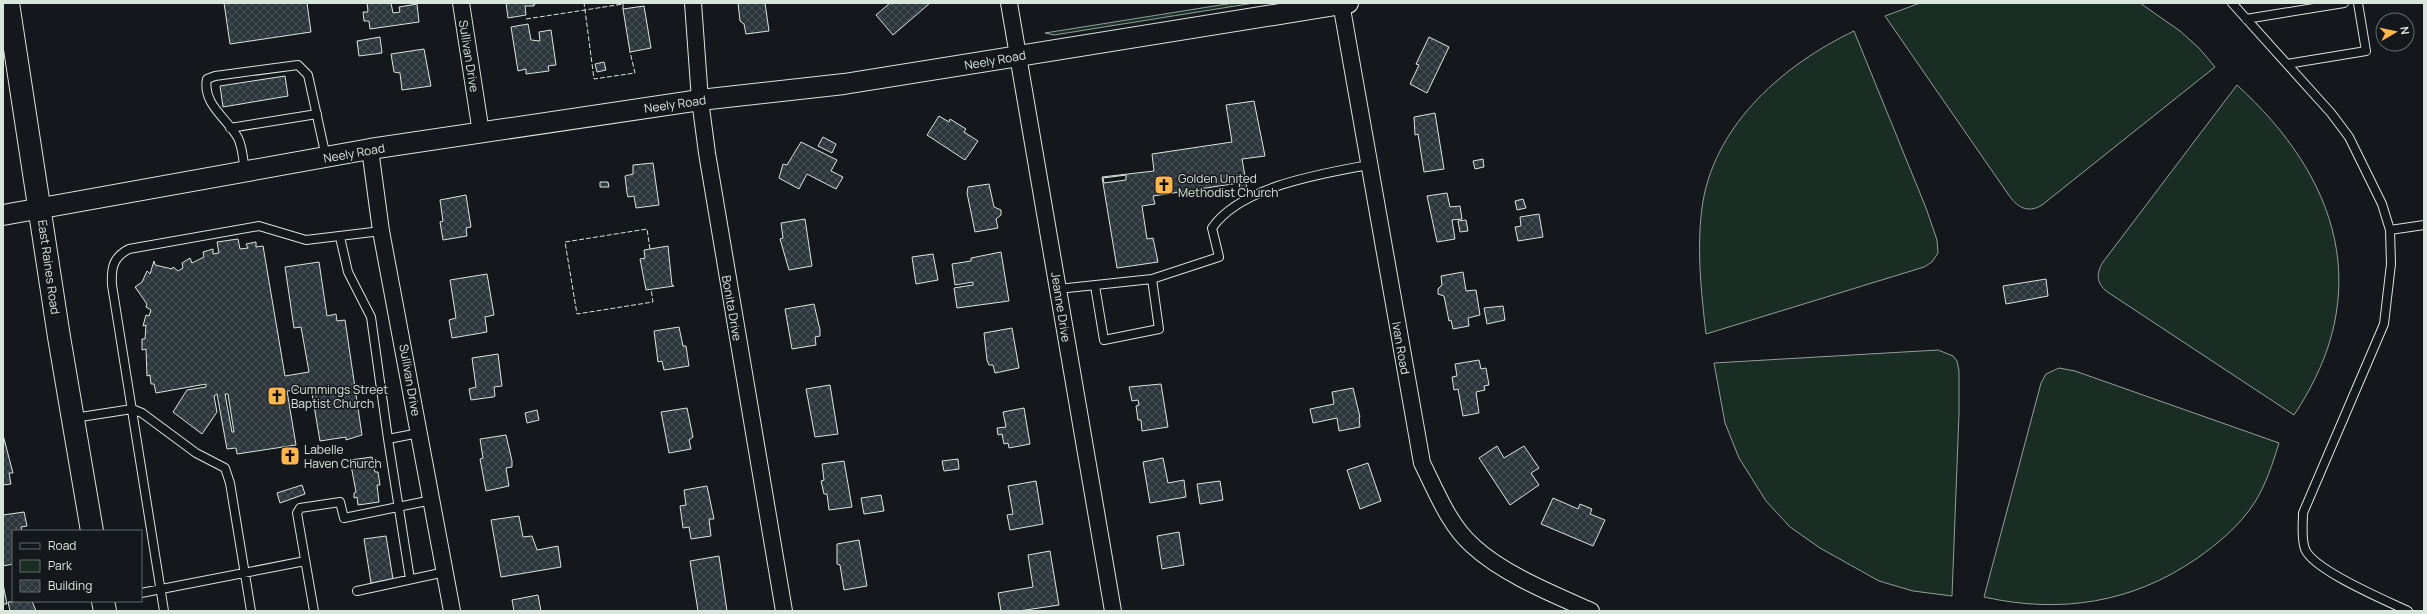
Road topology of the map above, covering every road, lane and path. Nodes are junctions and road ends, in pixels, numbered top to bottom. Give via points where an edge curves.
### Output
1 (8, 3) edge
2 (461, 3) edge
3 (693, 3) edge
4 (1009, 3) edge
5 (1343, 3) edge
6 (2232, 3) edge
7 (2344, 3) edge
8 (2358, 3) edge
9 (2246, 19) junction
10 (1019, 56) junction
11 (2287, 64) junction
12 (700, 100) junction
13 (317, 114) junction
14 (230, 128) junction
15 (481, 133) junction
16 (370, 150) junction
17 (326, 157) junction
18 (1368, 165) junction
19 (245, 172) junction
20 (41, 209) junction
21 (3, 215) edge
22 (2424, 225) edge
23 (2390, 230) junction
24 (382, 232) junction
25 (340, 237) junction
26 (1152, 279) junction
27 (1095, 286) junction
28 (1058, 290) junction
29 (132, 409) junction
30 (74, 418) junction
31 (419, 433) junction
32 (388, 439) junction
33 (432, 500) junction
34 (399, 505) junction
35 (92, 530) edge
36 (305, 561) junction
37 (445, 572) junction
38 (245, 573) junction
39 (410, 579) junction
40 (160, 589) junction
41 (357, 591) dead end
42 (142, 593) edge
43 (164, 611) edge
44 (251, 611) edge
45 (314, 611) edge
46 (452, 611) edge
47 (784, 611) edge
48 (1113, 611) edge
49 (1590, 611) edge
50 (2408, 611) edge

1 - 20 main road, East Raines Road
2 - 15 street, Sullivan Drive
3 - 12 street, Bonita Drive
4 - 10 street, Jeanne Drive
5 - 10 street, Neely Road
5 - 18 street, Ivan Road
6 - 9 lane
7 - 9 lane
8 - 11 lane via 2366,51
9 - 11 lane
10 - 12 street, Neely Road via 844,84
10 - 28 street, Jeanne Drive
11 - 23 lane via 2349,137 2382,204
12 - 15 street, Neely Road
12 - 47 street, Bonita Drive via 727,280
13 - 14 lane
13 - 14 lane via 308,75 298,65 207,79 205,87 209,99
13 - 17 lane
14 - 19 lane via 241,146
15 - 16 street, Neely Road
16 - 17 street, Neely Road
16 - 24 street, Sullivan Drive
17 - 19 street, Neely Road
18 - 26 lane via 1282,183 1251,196 1212,228 1219,257
18 - 49 street, Ivan Road via 1422,463 1446,510 1472,546 1507,570
19 - 20 street, Neely Road
20 - 21 street, Neely Road
20 - 30 main road, East Raines Road via 58,337
22 - 23 lane
23 - 50 lane via 2391,264 2384,324 2303,513 2302,533 2306,551 2319,565
24 - 25 lane
24 - 31 street, Sullivan Drive
25 - 29 lane via 306,240 259,226 129,249 120,253 114,260 111,271 112,285
25 - 32 lane via 348,272 371,317
26 - 27 lane
26 - 27 lane via 1159,330 1104,340
27 - 28 lane
28 - 48 street, Jeanne Drive
29 - 30 lane
29 - 38 lane via 142,413 196,454 225,468 230,483
29 - 40 lane
30 - 35 main road, East Raines Road
31 - 32 lane
31 - 33 street, Sullivan Drive
32 - 34 lane
33 - 34 lane
33 - 37 street, Sullivan Drive
34 - 36 lane via 344,518 340,502 300,508 297,513
34 - 39 lane
36 - 38 lane
36 - 45 lane
37 - 39 lane
37 - 46 street, Sullivan Drive
38 - 40 lane
38 - 44 lane
39 - 41 lane
40 - 42 lane
40 - 43 lane

